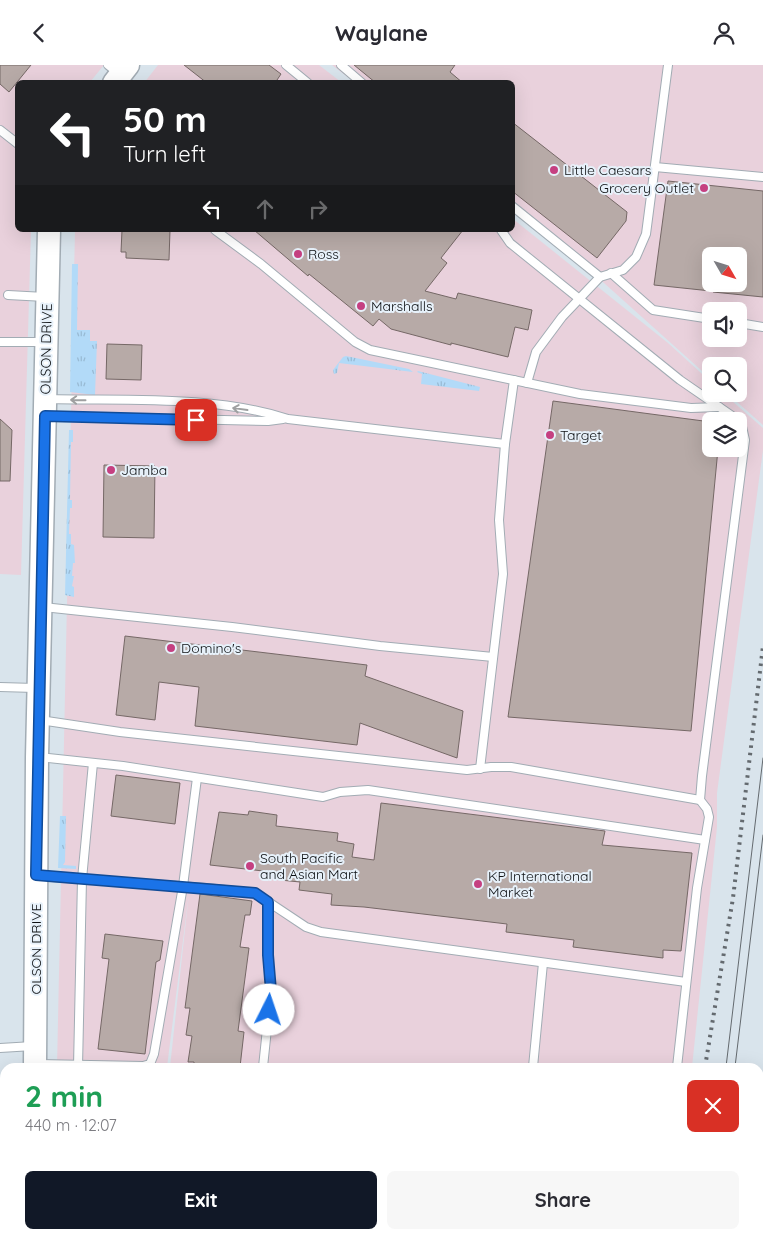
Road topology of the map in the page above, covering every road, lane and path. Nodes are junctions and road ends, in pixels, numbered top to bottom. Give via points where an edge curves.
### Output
1 (286, 65) edge
2 (341, 65) edge
3 (668, 65) edge
4 (304, 80) edge
5 (358, 80) edge
6 (0, 130) edge
7 (15, 142) edge
8 (655, 167) junction
9 (763, 177) edge
10 (515, 208) edge
11 (49, 232) edge
12 (218, 232) edge
13 (502, 232) edge
14 (610, 273) junction
15 (600, 277) junction
16 (8, 295) dead end
17 (47, 297) junction
18 (578, 298) junction
19 (702, 318) edge
20 (747, 324) edge
21 (763, 327) edge
22 (0, 342) edge
23 (46, 342) junction
24 (514, 380) junction
25 (527, 383) junction
26 (720, 407) junction
27 (45, 408) junction
28 (288, 419) junction
29 (505, 444) junction
30 (40, 607) junction
31 (493, 657) junction
32 (0, 687) edge
33 (39, 688) junction
34 (38, 720) junction
35 (37, 757) junction
36 (93, 763) junction
37 (480, 769) junction
38 (197, 778) junction
39 (700, 800) junction
40 (705, 840) junction
41 (36, 875) junction
42 (82, 879) junction
43 (183, 886) junction
44 (268, 902) junction
45 (543, 963) junction
46 (686, 982) junction
47 (0, 1048) edge
48 (35, 1059) edge
49 (60, 1063) edge
50 (78, 1063) edge
51 (150, 1063) edge
52 (263, 1063) edge
53 (533, 1063) edge
54 (677, 1063) edge

1 - 4 lane
2 - 5 lane
3 - 8 lane
6 - 7 lane
8 - 9 lane
8 - 14 lane via 646,235 636,257 623,270
10 - 15 lane
11 - 17 street, OLSON DRIVE
12 - 24 lane via 355,342 370,350
13 - 18 lane via 510,243
14 - 15 lane
14 - 19 lane via 653,310
15 - 18 lane
16 - 17 lane
17 - 23 street, OLSON DRIVE
18 - 25 lane via 536,352
18 - 26 lane via 680,380
20 - 21 lane
22 - 23 lane
23 - 27 street, OLSON DRIVE
24 - 25 lane
24 - 29 lane
25 - 26 lane via 589,395 691,408
26 - 39 lane via 741,422 745,441
27 - 28 lane via 268,421
28 -> 27 lane via 198,403
27 - 30 street, OLSON DRIVE
28 - 29 lane
29 - 31 lane via 499,520 503,574
30 - 31 lane
30 - 33 street, OLSON DRIVE
31 - 37 lane
32 - 33 lane
33 - 34 street, OLSON DRIVE
34 - 35 street, OLSON DRIVE
34 - 37 lane
35 - 36 lane
35 - 41 street, OLSON DRIVE
36 - 38 lane
36 - 42 lane
37 - 39 lane via 511,767
38 - 40 lane via 323,797 368,790
38 - 43 lane
39 - 40 lane via 709,817
40 - 46 lane
41 - 42 lane
41 - 48 street, OLSON DRIVE
42 - 43 lane
42 - 50 lane
43 - 44 lane via 255,893
43 - 51 lane
44 - 45 lane via 306,927 321,932
44 - 52 lane via 271,991
45 - 46 lane
45 - 53 lane
46 - 54 lane
47 - 48 lane
48 - 49 lane

